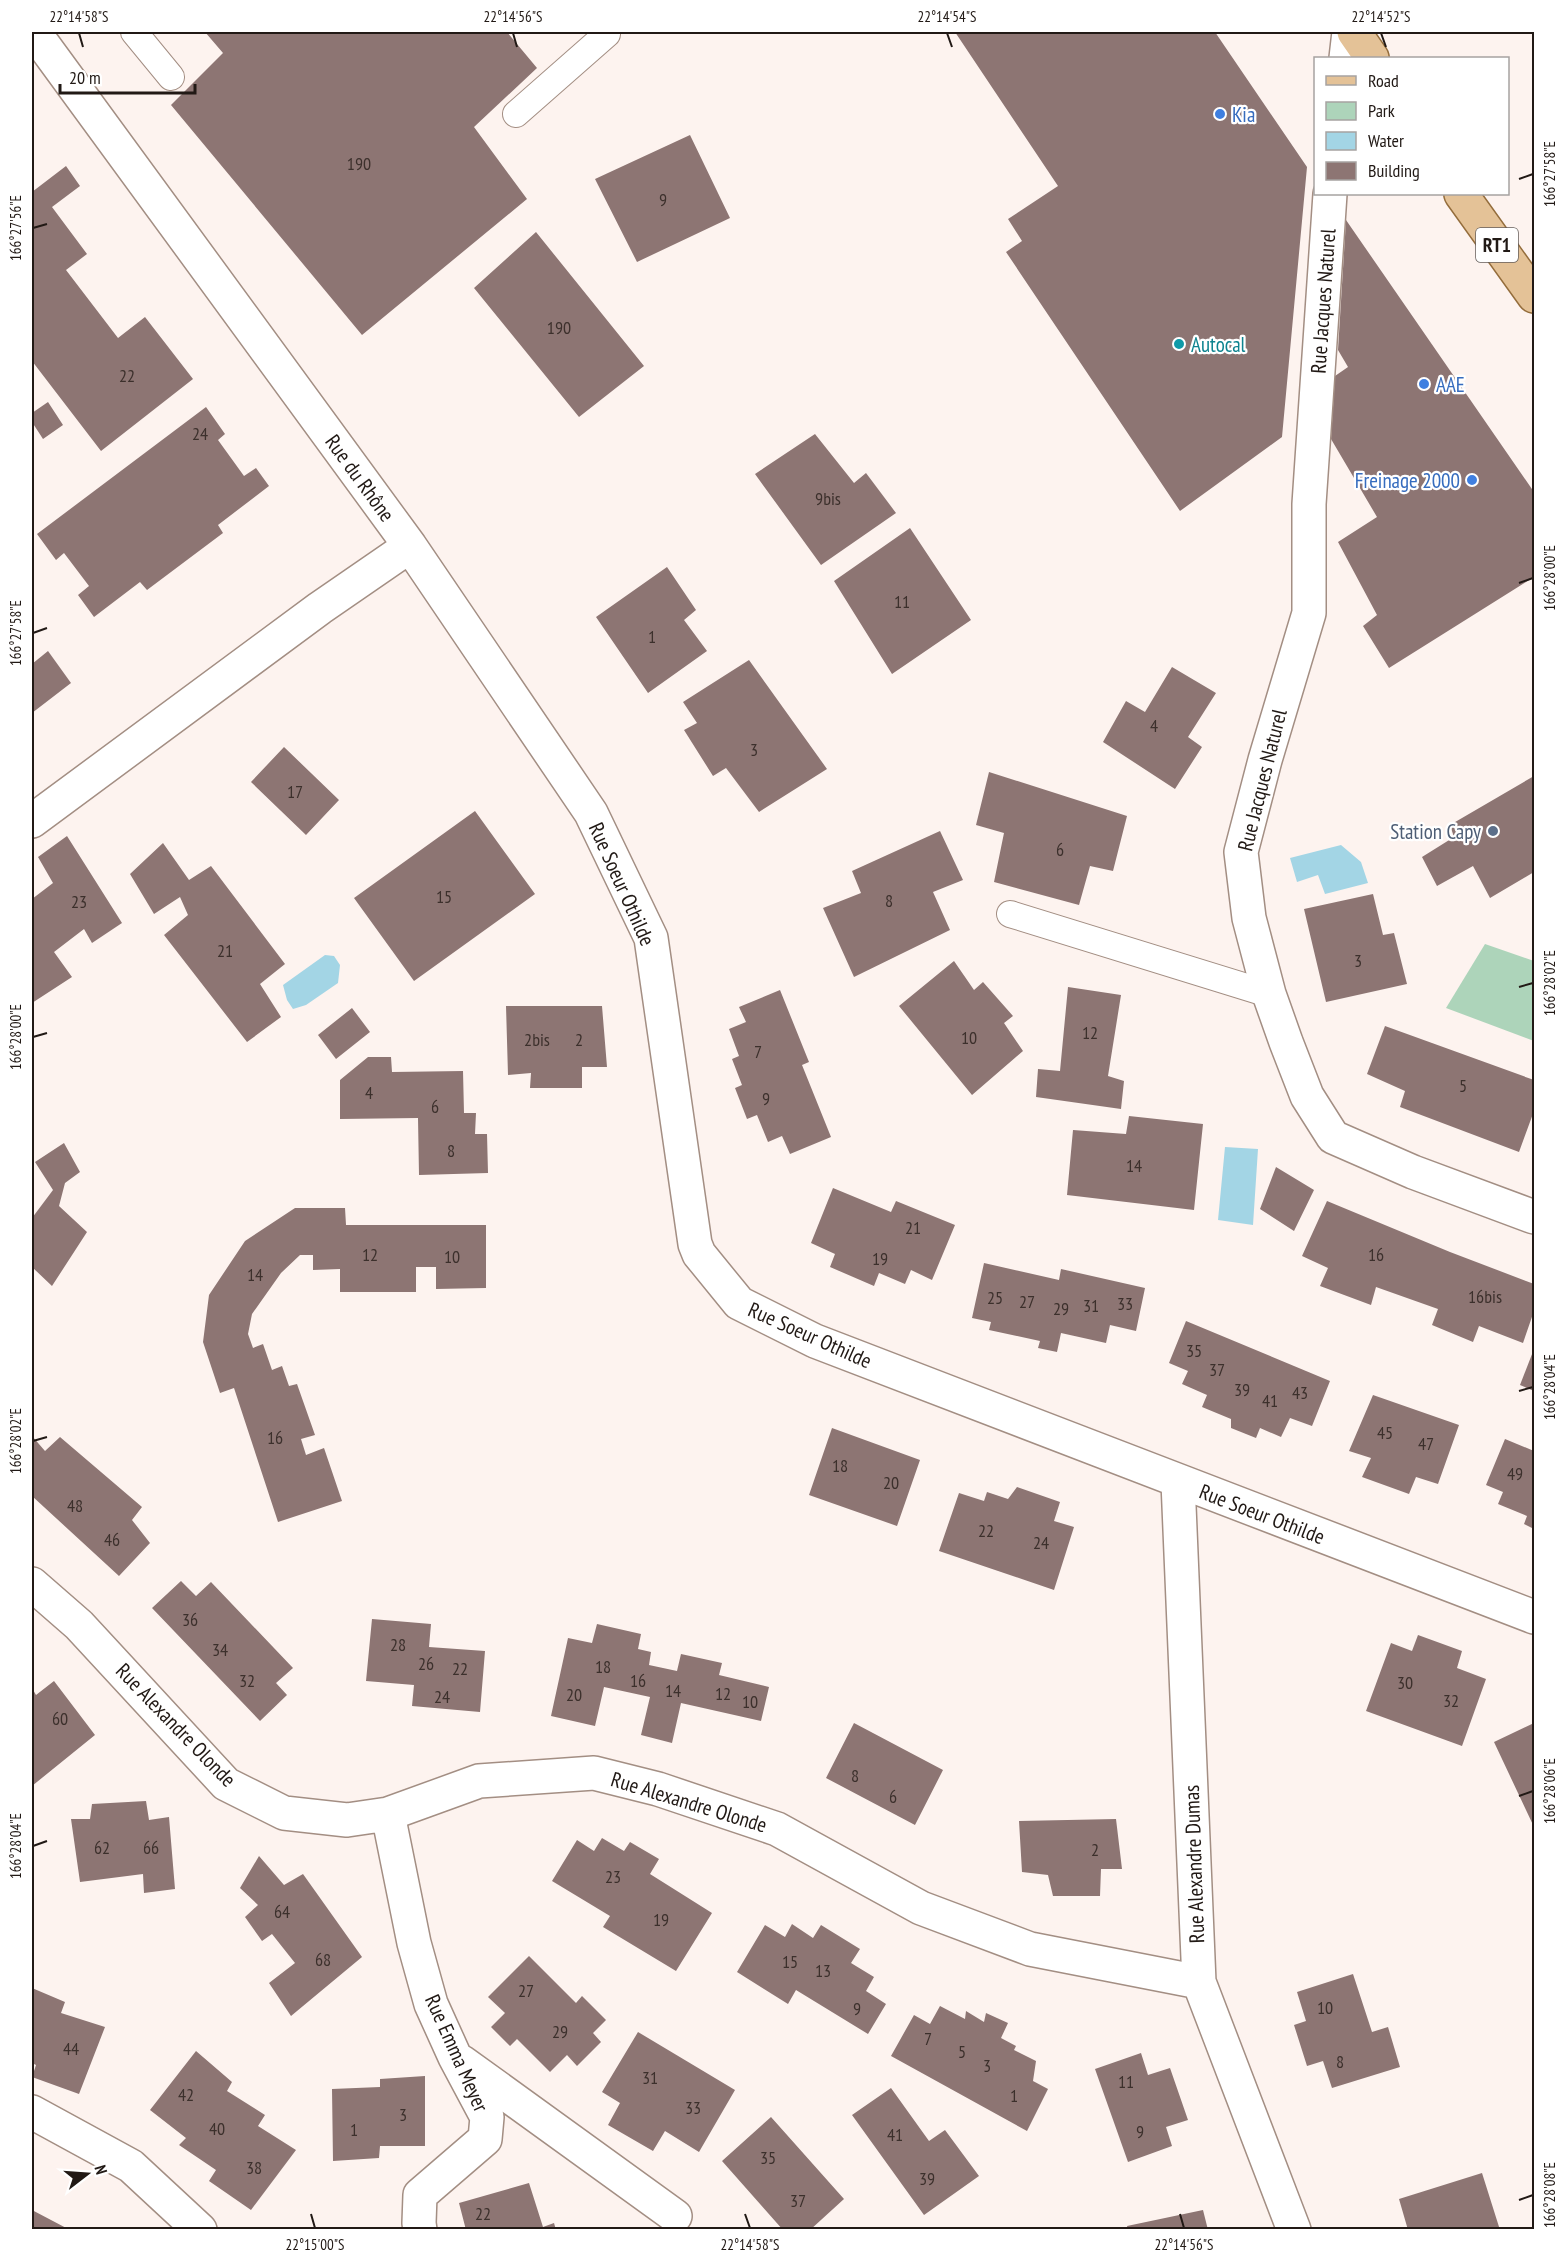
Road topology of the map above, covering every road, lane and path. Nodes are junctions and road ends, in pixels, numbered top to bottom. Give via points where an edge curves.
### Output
1 (34, 32) edge
2 (134, 32) edge
3 (605, 32) edge
4 (1349, 32) edge
5 (1354, 32) edge
6 (1346, 57) edge
7 (1371, 57) edge
8 (171, 77) dead end
9 (516, 114) dead end
10 (1330, 195) edge
11 (1462, 195) edge
12 (1534, 296) edge
13 (410, 546) junction
14 (32, 821) edge
15 (1010, 914) dead end
16 (1269, 994) junction
17 (1534, 1217) edge
18 (1178, 1482) junction
19 (32, 1584) edge
20 (1534, 1617) edge
21 (388, 1814) junction
22 (1198, 1982) junction
23 (455, 2057) junction
24 (32, 2112) edge
25 (675, 2216) dead end
26 (201, 2229) edge
27 (420, 2229) edge
28 (1294, 2229) edge

1 - 13 street, Rue du Rhône
2 - 8 lane
3 - 9 lane
4 - 6 street
5 - 7 main road
10 - 16 street, Rue Jacques Naturel via 1309,504 1309,613 1241,852 1248,918
11 - 12 main road, RT1
13 - 14 street
13 - 18 street, Rue Soeur Othilde via 591,813 651,938 695,1244 739,1303 815,1341
15 - 16 lane
16 - 17 street, Rue Jacques Naturel via 1307,1096 1333,1137
18 - 20 street, Rue Soeur Othilde
18 - 22 street, Rue Alexandre Dumas
19 - 21 street, Rue Alexandre Olonde via 80,1625 226,1784 284,1813 347,1820
21 - 22 street, Rue Alexandre Olonde via 479,1781 594,1773 658,1789 777,1829 921,1908 1030,1949
21 - 23 street, Rue Emma Meyer via 414,1943 431,2004
22 - 28 street, Rue Alexandre Dumas
23 - 25 street
23 - 27 street, Rue Emma Meyer via 487,2116 485,2139 420,2195
24 - 26 street via 131,2166

